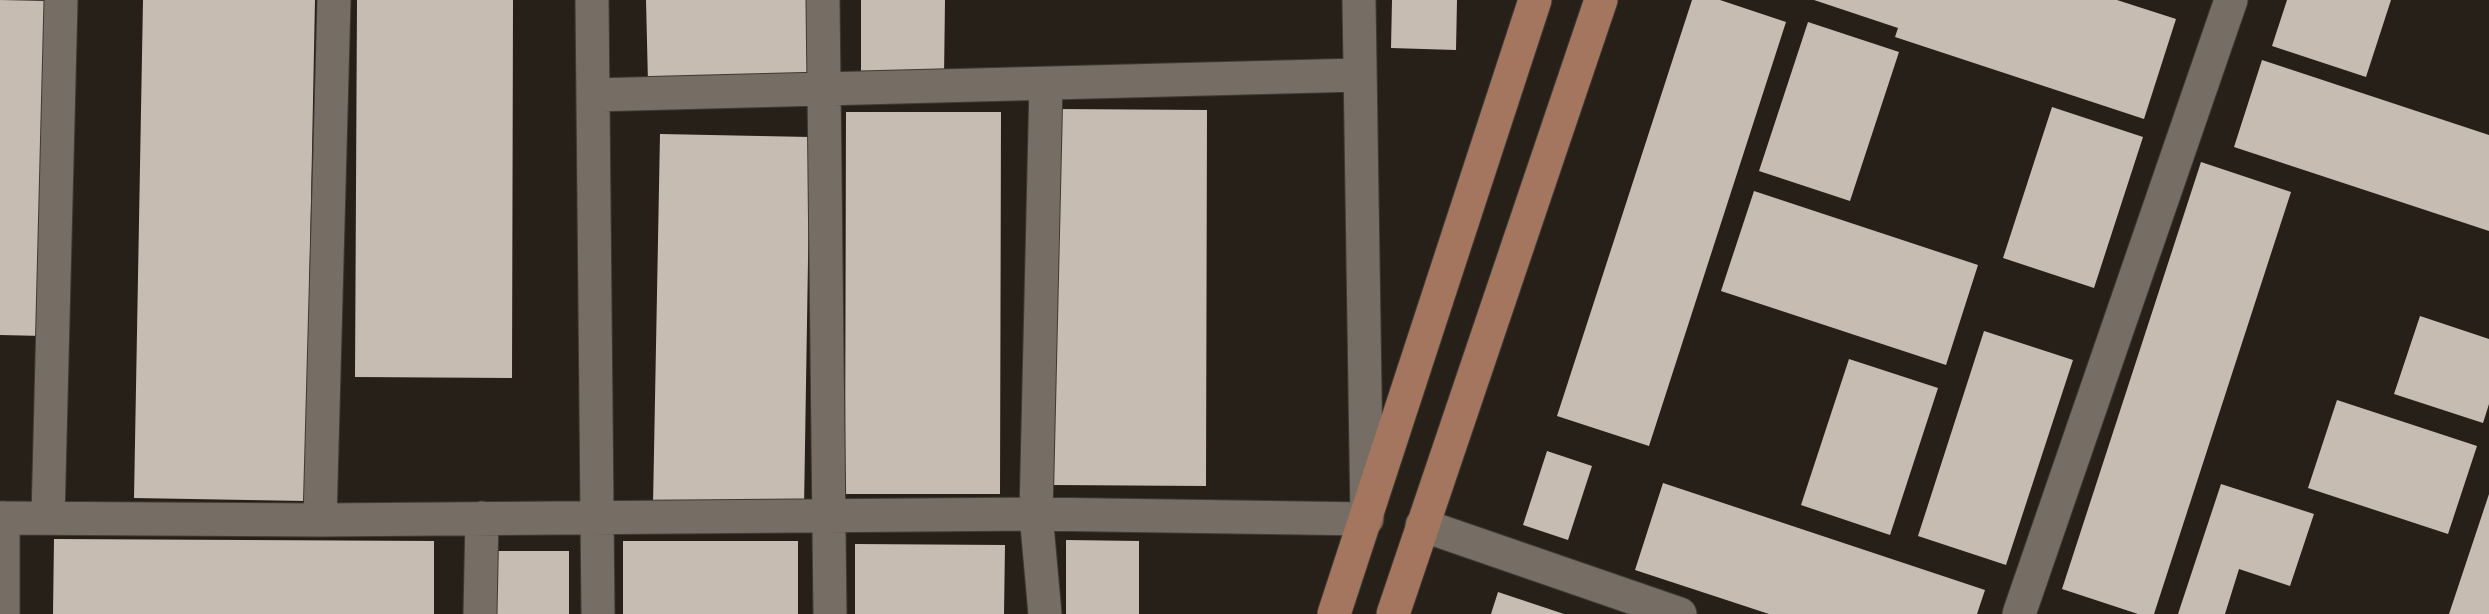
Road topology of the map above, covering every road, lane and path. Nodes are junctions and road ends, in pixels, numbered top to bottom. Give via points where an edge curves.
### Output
1 (61, 0) edge
2 (334, 0) edge
3 (592, 0) edge
4 (823, 0) edge
5 (1359, 0) edge
6 (1535, 0) edge
7 (1602, 0) edge
8 (2231, 0) edge
9 (1358, 75) junction
10 (1046, 84) junction
11 (823, 91) junction
12 (593, 95) junction
13 (1036, 514) junction
14 (597, 517) junction
15 (827, 517) junction
16 (1, 518) edge
17 (48, 518) junction
18 (482, 518) junction
19 (1366, 519) junction
20 (321, 520) junction
21 (1422, 525) junction
22 (3, 614) edge
23 (480, 614) edge
24 (598, 614) edge
25 (830, 614) edge
26 (1045, 614) edge
27 (1334, 614) edge
28 (1393, 614) edge
29 (1680, 614) edge
30 (2019, 614) edge

1 - 17 street
2 - 20 street
3 - 12 street
4 - 11 street
5 - 9 street
6 - 19 main road
7 - 21 main road
8 - 30 street
9 - 10 street
9 - 19 street
10 - 11 street
10 - 13 street
11 - 12 street
11 - 15 street
12 - 14 street
13 - 15 street
13 - 19 street
13 - 26 street
14 - 15 street
14 - 18 street
14 - 24 street
15 - 25 street
16 - 17 street
16 - 22 street
17 - 20 street
18 - 20 street
18 - 23 street
19 - 27 main road
21 - 28 main road
21 - 29 street

